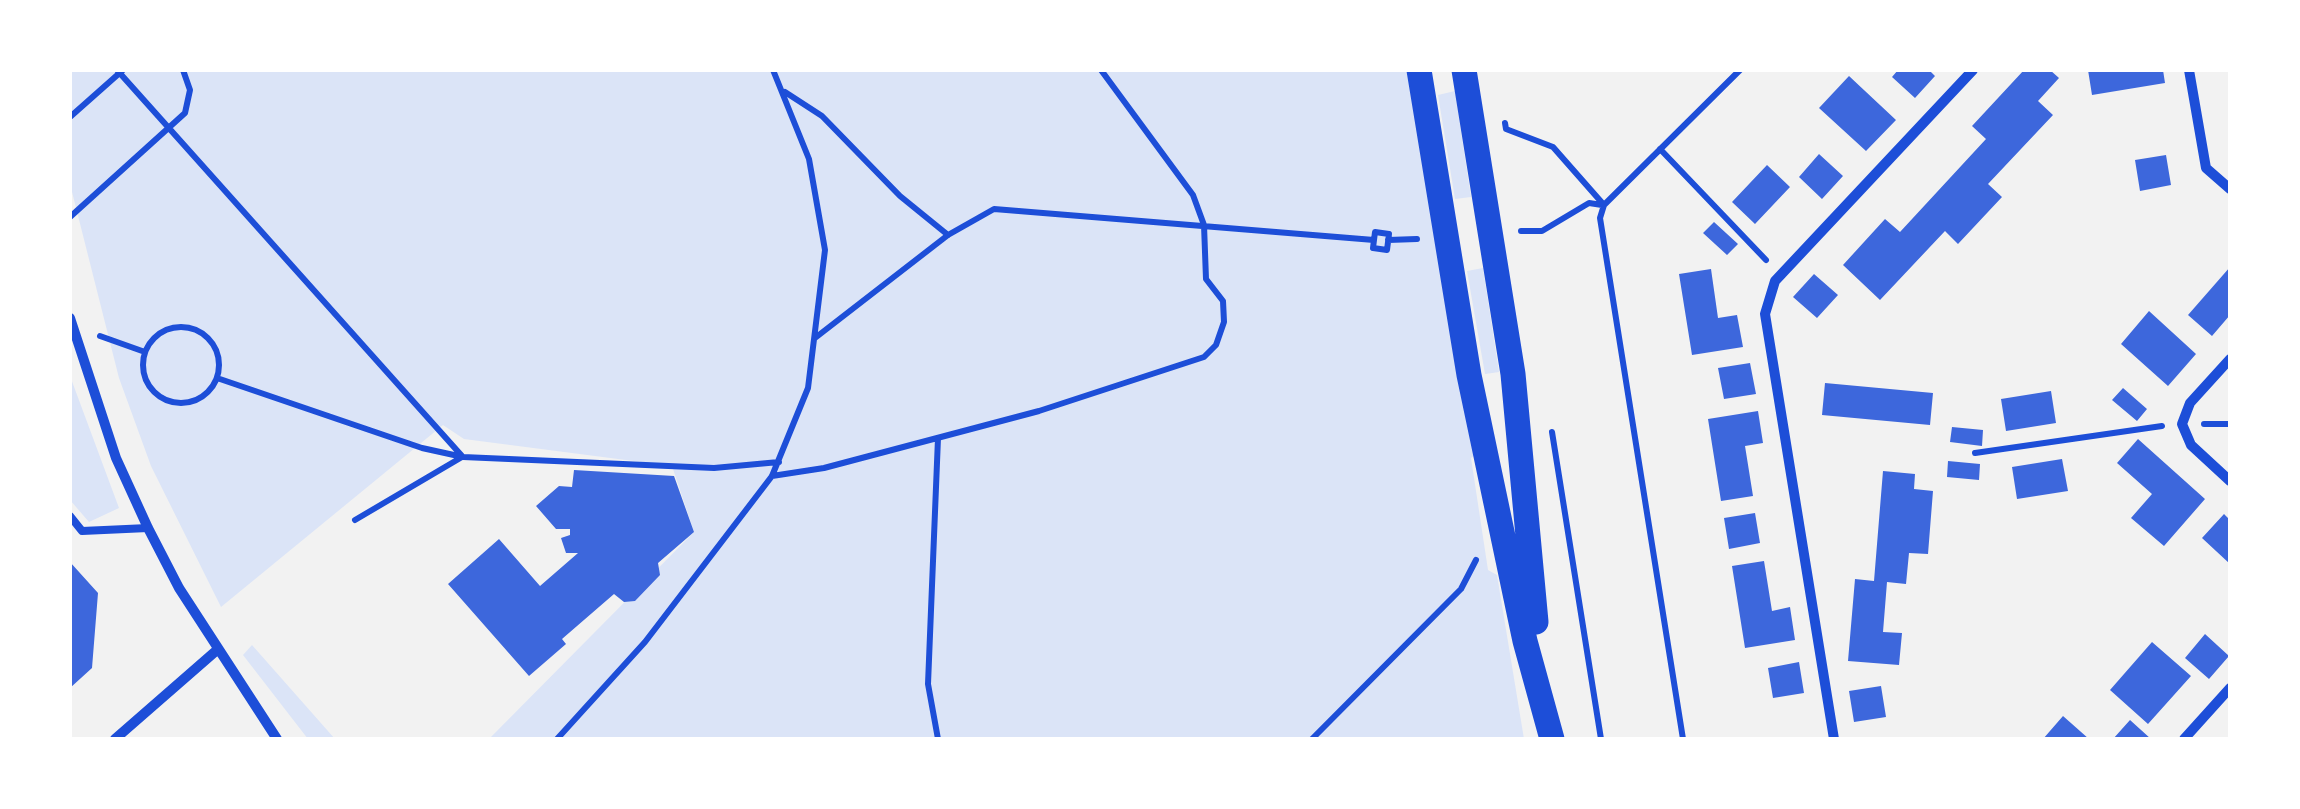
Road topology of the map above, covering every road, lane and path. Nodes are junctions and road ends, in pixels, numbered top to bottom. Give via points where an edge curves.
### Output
1 (183, 70) edge
2 (773, 70) edge
3 (1101, 70) edge
4 (1419, 70) edge
5 (1464, 70) edge
6 (1740, 70) edge
7 (1973, 70) edge
8 (2189, 70) edge
9 (120, 71) edge
10 (784, 92) junction
11 (1503, 114) dead end
12 (70, 117) edge
13 (172, 128) junction
14 (1506, 130) junction
15 (1509, 148) dead end
16 (1660, 149) junction
17 (2230, 189) edge
18 (1604, 205) junction
19 (70, 217) edge
20 (1204, 225) junction
21 (948, 234) junction
22 (1427, 237) dead end
23 (1524, 251) dead end
24 (1780, 276) junction
25 (71, 322) edge
26 (814, 338) junction
27 (145, 352) junction
28 (2230, 359) edge
29 (218, 378) junction
30 (2182, 424) junction
31 (1551, 426) dead end
32 (938, 438) junction
33 (1975, 453) dead end
34 (463, 457) junction
35 (780, 462) junction
36 (772, 476) junction
37 (2230, 481) edge
38 (70, 516) edge
39 (355, 520) dead end
40 (148, 528) junction
41 (1477, 549) dead end
42 (217, 650) junction
43 (2230, 688) edge
44 (1545, 712) junction
45 (115, 739) edge
46 (276, 739) edge
47 (557, 739) edge
48 (938, 739) edge
49 (1312, 739) edge
50 (1552, 739) edge
51 (1601, 739) edge
52 (1683, 739) edge
53 (1834, 739) edge
54 (2184, 739) edge

1 - 13 path via 190,90 186,113
2 - 10 path
3 - 20 path via 1193,195
4 - 44 main road via 1470,375
5 - 44 main road via 1513,374
6 - 16 path
7 - 24 street
8 - 17 street via 2206,168
9 - 12 path
9 - 13 path
10 - 21 path via 822,116 900,196
10 - 26 path via 808,159 825,250
11 - 14 path
13 - 19 path
13 - 34 path
14 - 15 path
14 - 18 path via 1553,147
16 - 18 path
16 - 24 path
18 - 23 path via 1589,203 1542,231 1521,227
18 - 52 path via 1600,218
20 - 21 path via 1006,208
20 - 22 path via 1374,240 1373,248 1387,250 1388,240
20 - 32 path via 1206,279 1223,301 1224,322 1204,357
21 - 26 path
24 - 53 street via 1765,314
25 - 27 path
25 - 40 street via 116,458
26 - 35 path via 808,388
27 - 29 path via 160,333 197,330 215,346
27 - 29 path via 146,381 166,402 195,402
28 - 30 street via 2190,403
29 - 34 path
30 - 33 path
30 - 37 street via 2191,445
31 - 51 path
32 - 36 path
32 - 48 path via 928,684
34 - 35 path via 714,468
34 - 39 path
35 - 36 path
36 - 47 path via 645,642
38 - 40 lane via 82,531
40 - 42 street
41 - 49 path via 1461,589
42 - 45 street
42 - 46 street
43 - 54 street
44 - 50 main road

